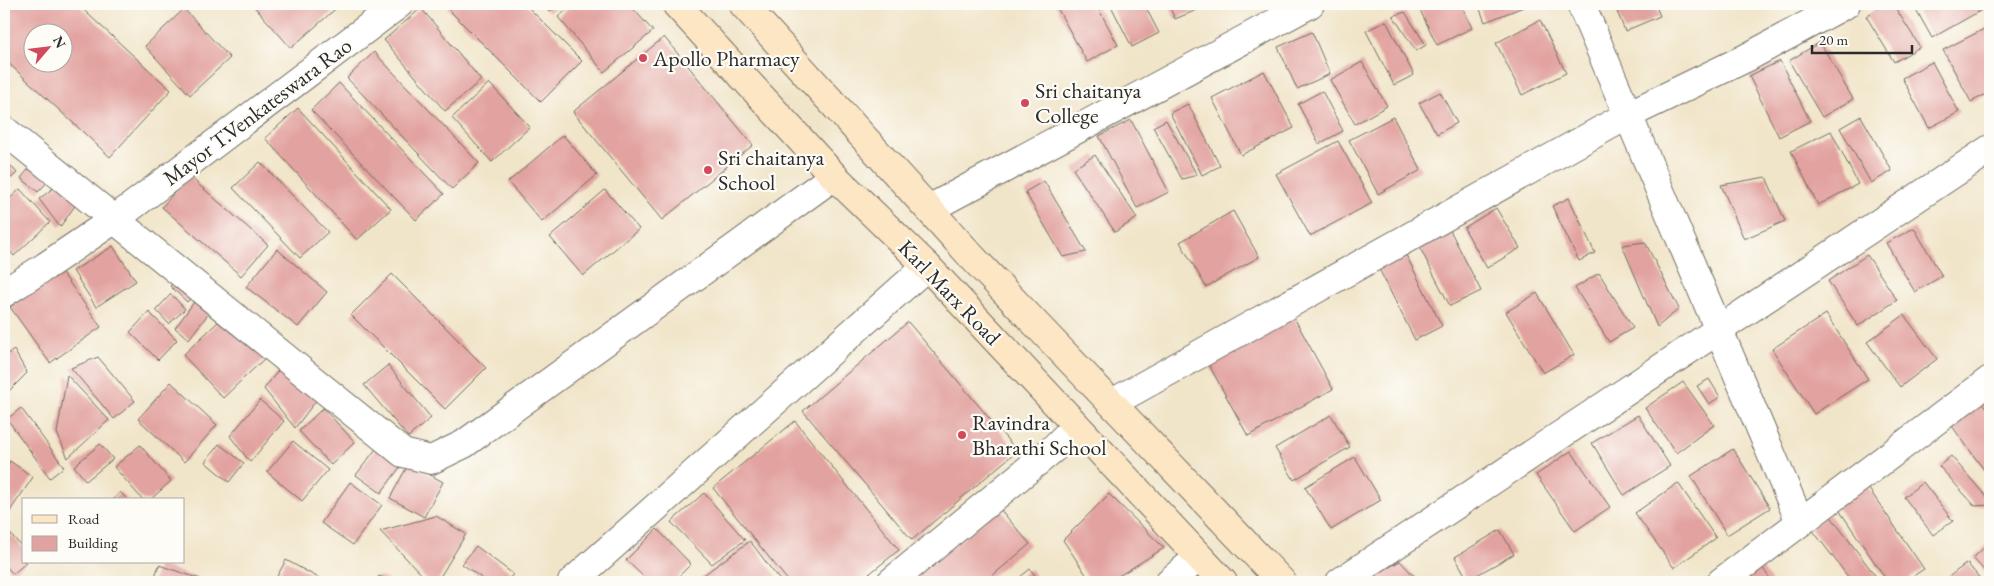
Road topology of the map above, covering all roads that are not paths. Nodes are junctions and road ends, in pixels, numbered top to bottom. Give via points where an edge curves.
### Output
1 (399, 4) edge
2 (676, 4) edge
3 (743, 4) edge
4 (1310, 4) edge
5 (1581, 4) edge
6 (1846, 4) edge
7 (1628, 115) junction
8 (4, 130) edge
9 (1990, 149) edge
10 (834, 176) junction
11 (929, 208) junction
12 (115, 219) junction
13 (927, 266) junction
14 (4, 293) edge
15 (1718, 329) junction
16 (1990, 380) edge
17 (1112, 403) junction
18 (1076, 426) junction
19 (1800, 522) junction
20 (1199, 557) junction
21 (572, 582) edge
22 (891, 582) edge
23 (1169, 582) edge
24 (1222, 582) edge
25 (1282, 582) edge
26 (1340, 582) edge
27 (1721, 582) edge

1 - 12 street, Mayor T.Venkateswara Rao
2 - 10 main road, Karl Marx Road
3 - 11 main road, Karl Marx Road
4 - 11 street
5 - 7 street
6 - 7 street via 1746,58
7 - 15 street
7 - 17 street
8 - 12 street
9 - 15 street
10 - 12 street via 464,444 431,460 403,453
10 - 13 main road, Karl Marx Road
11 - 17 main road, Karl Marx Road
12 - 14 street, Mayor T.Venkateswara Rao
13 - 18 main road, Karl Marx Road
13 - 21 street
15 - 19 street
15 - 26 street
16 - 19 street
17 - 25 main road, Karl Marx Road
18 - 20 main road, Karl Marx Road
18 - 22 street via 1053,449
19 - 27 street
20 - 23 street
20 - 24 main road, Karl Marx Road

